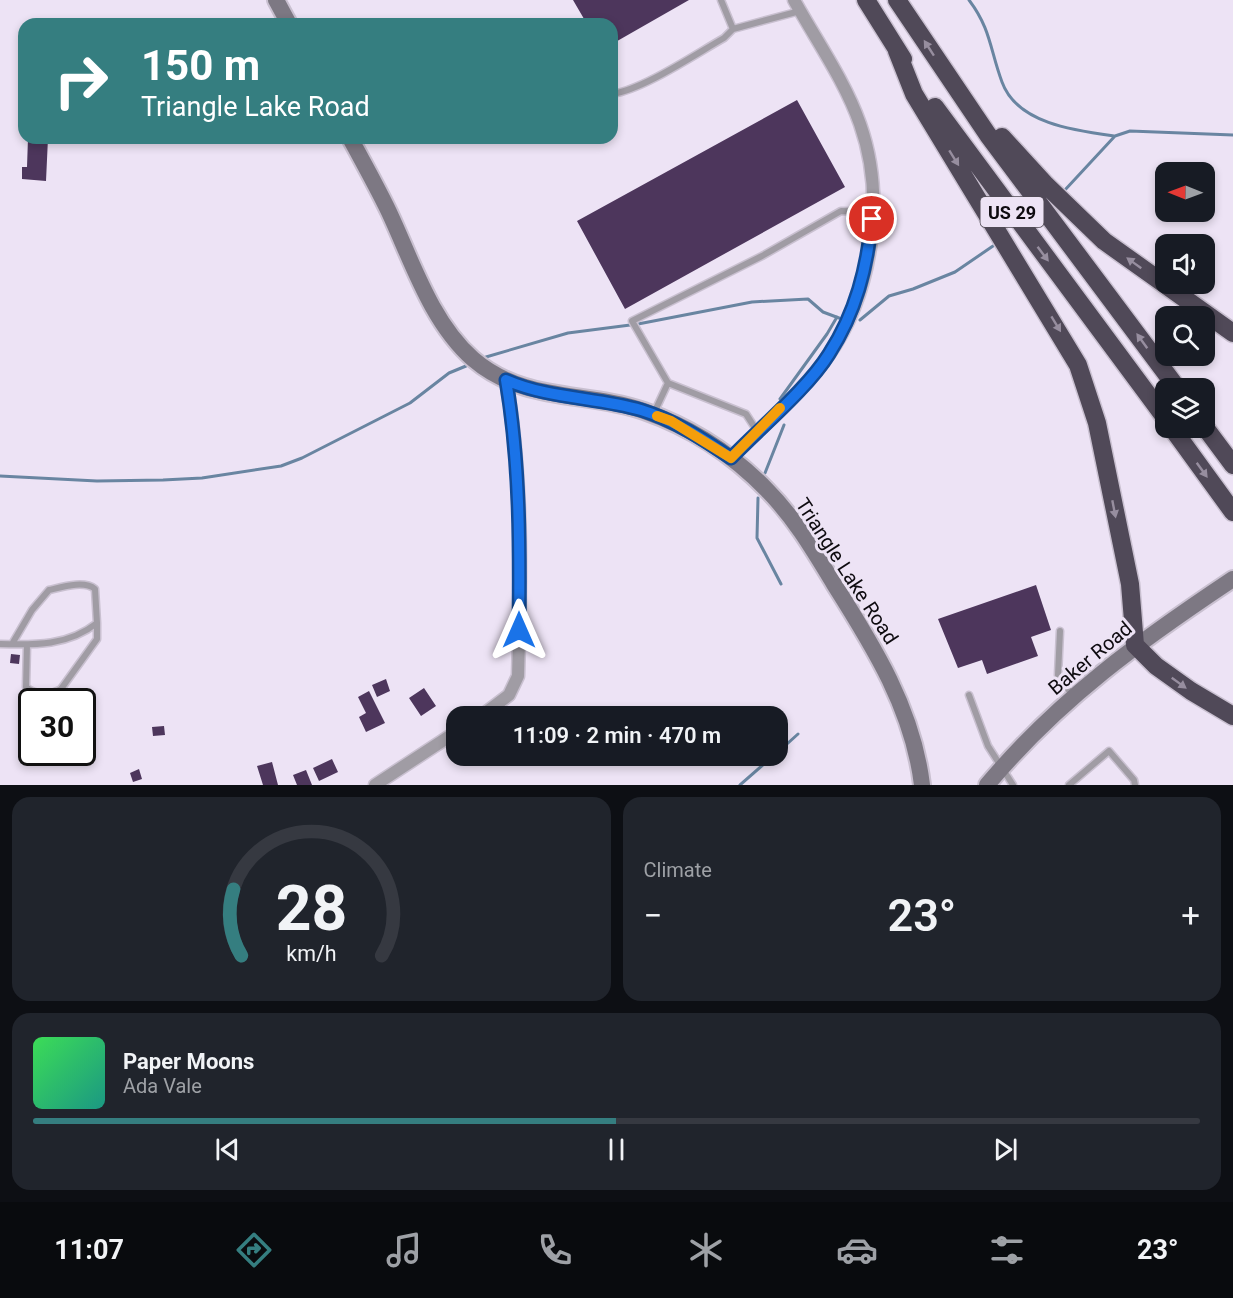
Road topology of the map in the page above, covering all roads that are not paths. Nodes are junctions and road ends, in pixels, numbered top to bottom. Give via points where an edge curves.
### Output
1 (276, 0) edge
2 (721, 0) edge
3 (866, 0) edge
4 (897, 0) edge
5 (797, 6) edge
6 (286, 18) edge
7 (733, 28) junction
8 (897, 51) junction
9 (949, 79) junction
10 (618, 93) edge
11 (353, 144) edge
12 (873, 212) junction
13 (1233, 333) edge
14 (1170, 378) edge
15 (506, 380) junction
16 (668, 383) junction
17 (1155, 404) edge
18 (653, 414) junction
19 (757, 431) junction
20 (1179, 438) edge
21 (1213, 438) edge
22 (731, 458) junction
23 (1233, 465) edge
24 (1233, 512) edge
25 (1233, 579) edge
26 (97, 623) junction
27 (1060, 630) dead end
28 (0, 644) edge
29 (12, 644) junction
30 (27, 645) junction
31 (1135, 645) junction
32 (969, 695) dead end
33 (1073, 696) junction
34 (494, 706) edge
35 (1233, 716) edge
36 (446, 739) edge
37 (1003, 768) junction
38 (375, 785) edge
39 (922, 785) edge
40 (987, 785) edge
41 (1013, 785) edge
42 (1069, 785) edge
43 (1135, 785) edge

1 - 6 street
2 - 7 lane
3 - 8 highway, US 29
9 -> 4 highway, US 29
5 - 7 lane
5 - 12 street via 860,123 869,156
7 - 10 lane via 724,38
8 -> 17 highway, US 29
8 -> 31 highway via 914,94 1078,365 1097,423 1130,584
13 -> 9 highway via 1104,241
14 -> 9 highway, US 29
11 - 15 street, Triangle Lake Road via 452,337 473,359
12 - 16 lane via 841,211 762,256 632,321
12 - 19 street via 868,258 847,323 828,356
15 - 18 street, Triangle Lake Road via 536,391
15 - 34 street via 520,512 519,630 516,685
16 - 18 lane
16 - 19 lane via 746,414
18 - 22 street, Triangle Lake Road
19 - 22 street
20 -> 24 highway
21 - 23 highway
22 - 39 street, Triangle Lake Road via 792,518 854,615 890,677 908,719
25 - 31 street, Baker Road
26 - 29 lane via 95,589 91,585 59,588 43,595
26 - 30 lane via 54,644
26 - 30 lane via 97,639 55,692 26,687
27 - 33 lane via 1058,675
28 - 29 lane
29 - 30 lane
31 - 33 street, Baker Road
31 -> 35 highway via 1156,666
32 - 37 lane via 988,746
33 - 37 street, Baker Road
36 - 38 street
37 - 40 street, Baker Road
37 - 41 lane
42 - 43 lane via 1109,751

